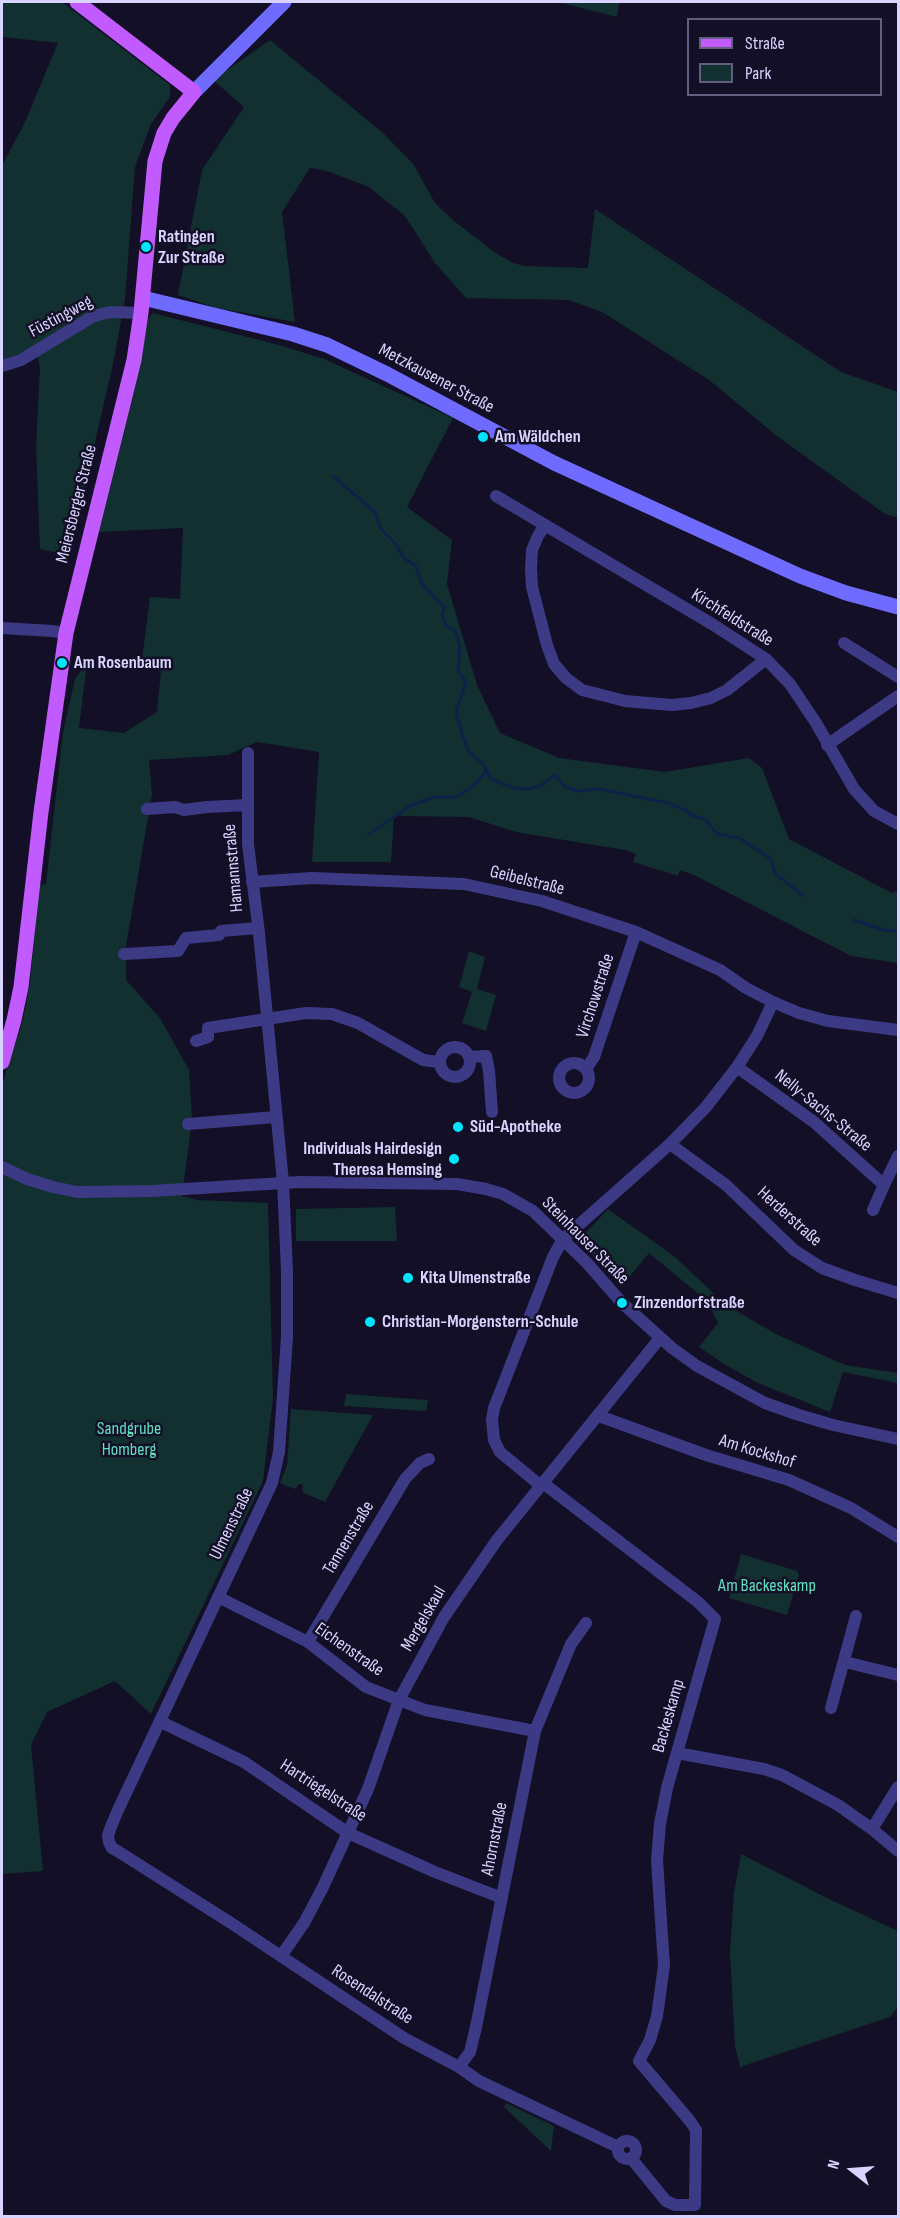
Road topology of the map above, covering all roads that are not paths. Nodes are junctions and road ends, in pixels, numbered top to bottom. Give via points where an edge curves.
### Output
1 (77, 2) edge
2 (284, 2) edge
3 (194, 92) junction
4 (142, 305) junction
5 (2, 366) edge
6 (496, 496) dead end
7 (545, 525) junction
8 (898, 608) edge
9 (2, 628) edge
10 (66, 633) junction
11 (844, 643) dead end
12 (766, 659) junction
13 (898, 677) edge
14 (898, 696) edge
15 (827, 745) junction
16 (248, 753) dead end
17 (247, 805) junction
18 (147, 809) dead end
19 (898, 824) edge
20 (252, 882) junction
21 (257, 928) junction
22 (636, 932) junction
23 (124, 954) dead end
24 (773, 1002) junction
25 (266, 1019) junction
26 (898, 1030) edge
27 (196, 1041) dead end
28 (469, 1057) junction
29 (2, 1062) edge
30 (439, 1062) junction
31 (737, 1067) junction
32 (586, 1069) dead end
33 (492, 1112) dead end
34 (276, 1118) junction
35 (188, 1124) dead end
36 (670, 1143) junction
37 (898, 1156) edge
38 (2, 1167) edge
39 (283, 1182) junction
40 (885, 1185) junction
41 (873, 1210) dead end
42 (563, 1239) junction
43 (898, 1293) edge
44 (660, 1338) junction
45 (599, 1416) junction
46 (898, 1439) edge
47 (429, 1459) dead end
48 (542, 1484) junction
49 (898, 1537) edge
50 (218, 1597) junction
51 (856, 1616) dead end
52 (586, 1623) dead end
53 (308, 1642) junction
54 (845, 1662) junction
55 (898, 1675) edge
56 (399, 1700) junction
57 (831, 1708) dead end
58 (161, 1722) junction
59 (535, 1731) junction
60 (677, 1753) junction
61 (898, 1787) edge
62 (872, 1829) junction
63 (348, 1833) junction
64 (898, 1851) edge
65 (119, 1852) joint
66 (502, 1898) junction
67 (281, 1956) junction
68 (459, 2067) junction
69 (631, 2158) joint

1 - 3 main road
2 - 3 main road, Meiersberger Straße
3 - 4 main road, Meiersberger Straße via 173,118 157,152
4 - 5 street, Füstingweg via 92,317 21,360
4 - 8 main road, Metzkausener Straße via 293,334 327,345 554,463 800,576
4 - 10 main road, Meiersberger Straße via 131,375
6 - 7 street, Kirchfeldstraße
7 - 12 street, Kirchfeldstraße
7 - 12 street via 532,550 532,587 554,664 582,690 625,701 691,703 727,690
9 - 10 street
10 - 29 main road, Meiersberger Straße via 21,987
11 - 13 street
12 - 15 street, Kirchfeldstraße via 790,684
14 - 15 street
15 - 19 street, Kirchfeldstraße via 854,789 874,811
16 - 17 street, Hamannstraße
17 - 18 street, Hamannstraße
17 - 20 street, Hamannstraße
20 - 21 street, Hamannstraße
20 - 22 street, Geibelstraße via 312,878 464,884 542,901
21 - 23 street, Hamannstraße via 186,938 178,951
21 - 25 street, Hamannstraße
22 - 24 street, Geibelstraße via 720,970
22 - 32 street, Virchowstraße via 594,1057
24 - 26 street via 828,1021
24 - 31 street
25 - 27 street via 208,1028 208,1037
25 - 30 street via 332,1014 358,1023 423,1060
25 - 34 street, Hamannstraße
28 - 30 street via 462,1048 452,1047 442,1053
28 - 30 street via 468,1071 454,1078 444,1073
28 - 33 street via 486,1056
31 - 36 street via 706,1107
31 - 40 street, Nelly-Sachs-Straße via 814,1122
34 - 35 street
34 - 39 street, Hamannstraße
36 - 42 street
36 - 43 street, Herderstraße via 726,1185 794,1250 822,1268
37 - 40 street
38 - 39 street, Steinhauser Straße via 53,1188 77,1192
39 - 42 street, Steinhauser Straße via 457,1184 486,1188 519,1201
39 - 50 street, Ulmenstraße via 287,1337 279,1452 272,1483
40 - 41 street
42 - 44 street, Steinhauser Straße
42 - 48 street via 492,1420 500,1452
44 - 45 street, Mergelskaul
44 - 46 street, Steinhauser Straße via 697,1366 765,1403 832,1425
45 - 48 street, Mergelskaul
45 - 49 street, Am Kockshof via 789,1480 851,1508
47 - 53 street, Tannenstraße via 405,1479
48 - 56 street, Mergelskaul via 449,1609
48 - 60 street, Backeskamp via 715,1619
50 - 53 street, Eichenstraße
50 - 58 street, Ulmenstraße
51 - 54 street
52 - 59 street, Ahornstraße via 571,1644
53 - 56 street, Eichenstraße via 366,1687
54 - 55 street
54 - 57 street
56 - 59 street, Eichenstraße via 425,1710
56 - 63 street, Mergelskaul
58 - 63 street, Hartriegelstraße via 244,1762
58 - 65 street, Ulmenstraße via 110,1829 109,1842
59 - 66 street, Ahornstraße
60 - 62 street via 782,1775 838,1804
60 - 69 street, Backeskamp via 660,1824 657,1860 664,1965 660,2000 650,2040 639,2061 696,2130 695,2205 666,2201
61 - 62 street
62 - 64 street
63 - 66 street, Hartriegelstraße
63 - 67 street, Mergelskaul via 304,1923
65 - 67 street, Rosendalstraße
66 - 68 street, Ahornstraße via 470,2052
67 - 68 street, Rosendalstraße via 404,2037
68 - 69 street, Rosendalstraße via 479,2081 618,2147 626,2141 632,2143 636,2150

